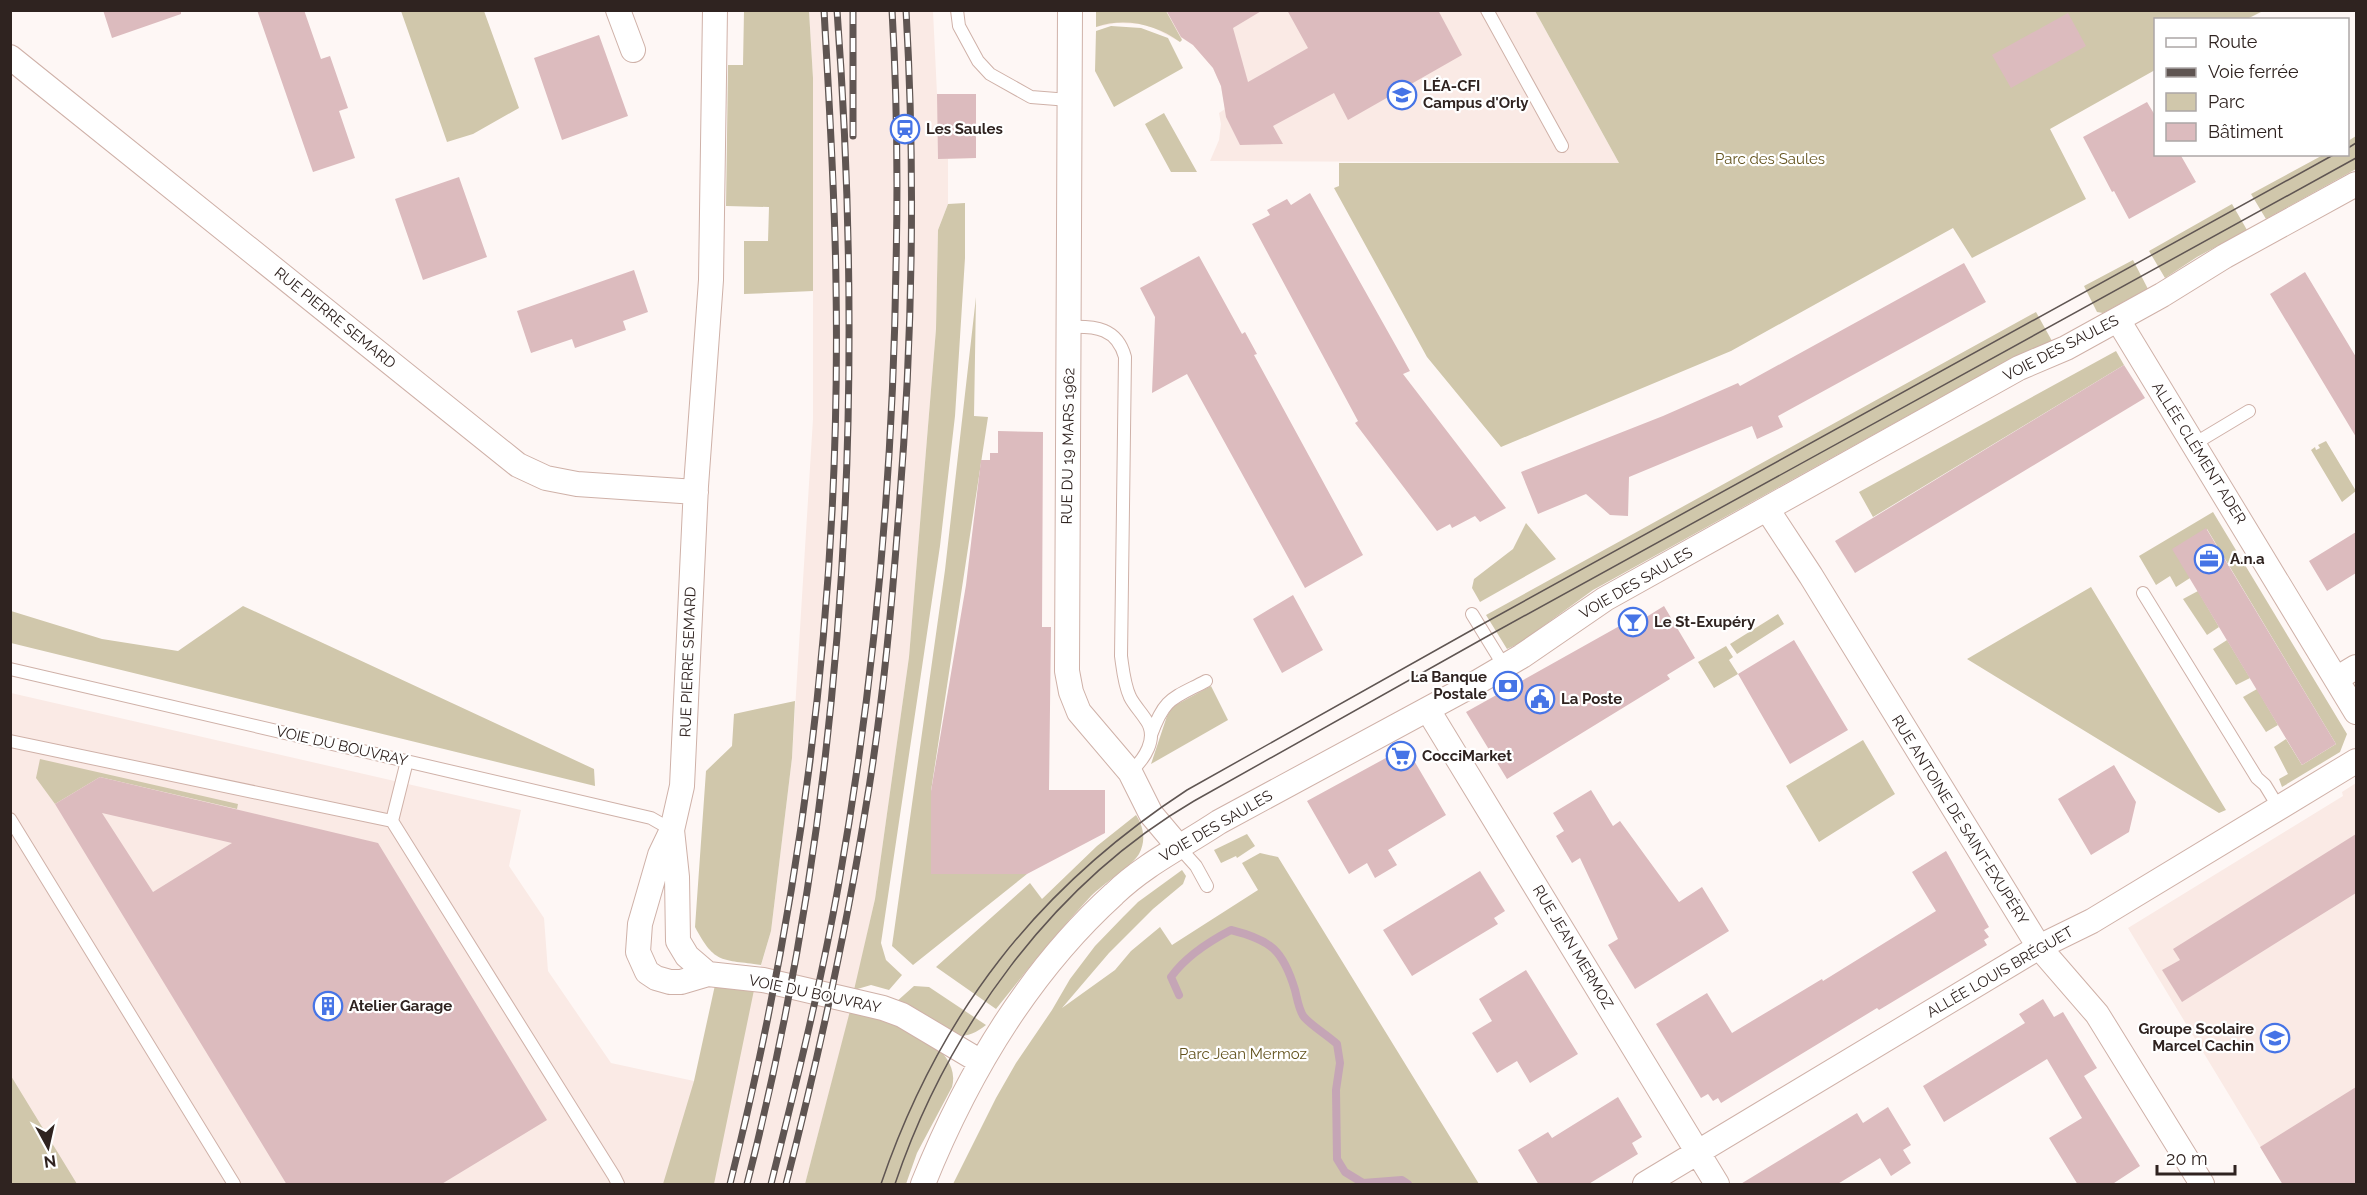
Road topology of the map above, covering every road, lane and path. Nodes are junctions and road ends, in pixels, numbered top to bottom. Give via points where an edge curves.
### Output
1 (618, 10) edge
2 (715, 10) edge
3 (957, 10) edge
4 (1070, 10) edge
5 (1487, 10) edge
6 (633, 50) dead end
7 (10, 57) edge
8 (1069, 100) junction
9 (1562, 146) dead end
10 (2356, 184) edge
11 (2118, 320) junction
12 (1069, 327) junction
13 (2249, 411) dead end
14 (2194, 444) junction
15 (696, 492) junction
16 (1767, 509) junction
17 (2143, 592) dead end
18 (1472, 614) dead end
19 (1504, 666) junction
20 (10, 669) edge
21 (2346, 673) edge
22 (1206, 681) dead end
23 (1428, 710) junction
24 (2356, 712) edge
25 (1151, 736) junction
26 (10, 741) edge
27 (407, 761) junction
28 (2356, 761) edge
29 (1130, 772) junction
30 (2279, 808) junction
31 (10, 819) edge
32 (392, 820) junction
33 (672, 830) junction
34 (1178, 846) junction
35 (1207, 885) dead end
36 (2039, 947) junction
37 (708, 974) junction
38 (981, 1062) junction
39 (1698, 1152) junction
40 (234, 1185) edge
41 (618, 1185) edge
42 (922, 1185) edge
43 (1645, 1185) edge
44 (1717, 1185) edge
45 (2202, 1185) edge

1 - 6 street
2 - 15 street, RUE PIERRE SEMARD via 711,280
3 - 8 lane via 958,26 990,74 1030,97
4 - 8 street, RUE DU 19 MARS 1962
5 - 9 lane
7 - 15 street, RUE PIERRE SEMARD via 518,465 546,478 577,484
8 - 12 street, RUE DU 19 MARS 1962
10 - 11 street, VOIE DES SAULES
11 - 14 street, ALLÉE CLÉMENT ADER
11 - 16 street, VOIE DES SAULES via 2019,368
12 - 25 lane via 1093,327 1109,333 1118,340 1125,357 1121,656 1126,687 1147,720
12 - 29 street, RUE DU 19 MARS 1962 via 1067,671 1079,712
13 - 14 lane
14 - 21 street, ALLÉE CLÉMENT ADER
15 - 33 street, RUE PIERRE SEMARD via 682,786
16 - 19 street, VOIE DES SAULES via 1605,599
16 - 36 street, RUE ANTOINE DE SAINT-EXUPÉRY
17 - 30 lane
18 - 19 lane
19 - 23 street, VOIE DES SAULES
20 - 27 lane, VOIE DU BOUVRAY
21 - 24 street
22 - 25 lane via 1168,702
23 - 34 street, VOIE DES SAULES
23 - 39 street, RUE JEAN MERMOZ
25 - 29 lane via 1145,758
26 - 32 lane
27 - 32 lane
27 - 33 lane, VOIE DU BOUVRAY via 651,818
28 - 30 street, ALLÉE LOUIS BRÉGUET
29 - 34 street, RUE DU 19 MARS 1962 via 1151,813
30 - 36 street, ALLÉE LOUIS BRÉGUET via 2091,921
31 - 40 lane
32 - 41 lane
33 - 37 street via 678,941 687,956
33 - 37 street, VOIE DU BOUVRAY via 645,902 638,952 647,972 664,981 681,982
34 - 35 lane
34 - 38 street, VOIE DES SAULES via 1114,894 1073,936 1045,968
36 - 39 street, ALLÉE LOUIS BRÉGUET
36 - 45 street, RUE ANTOINE DE SAINT-EXUPÉRY via 2097,1014
37 - 38 street, VOIE DU BOUVRAY via 763,980 884,1008
38 - 42 street, VOIE DES SAULES
39 - 43 street, ALLÉE LOUIS BRÉGUET
39 - 44 street, RUE JEAN MERMOZ

